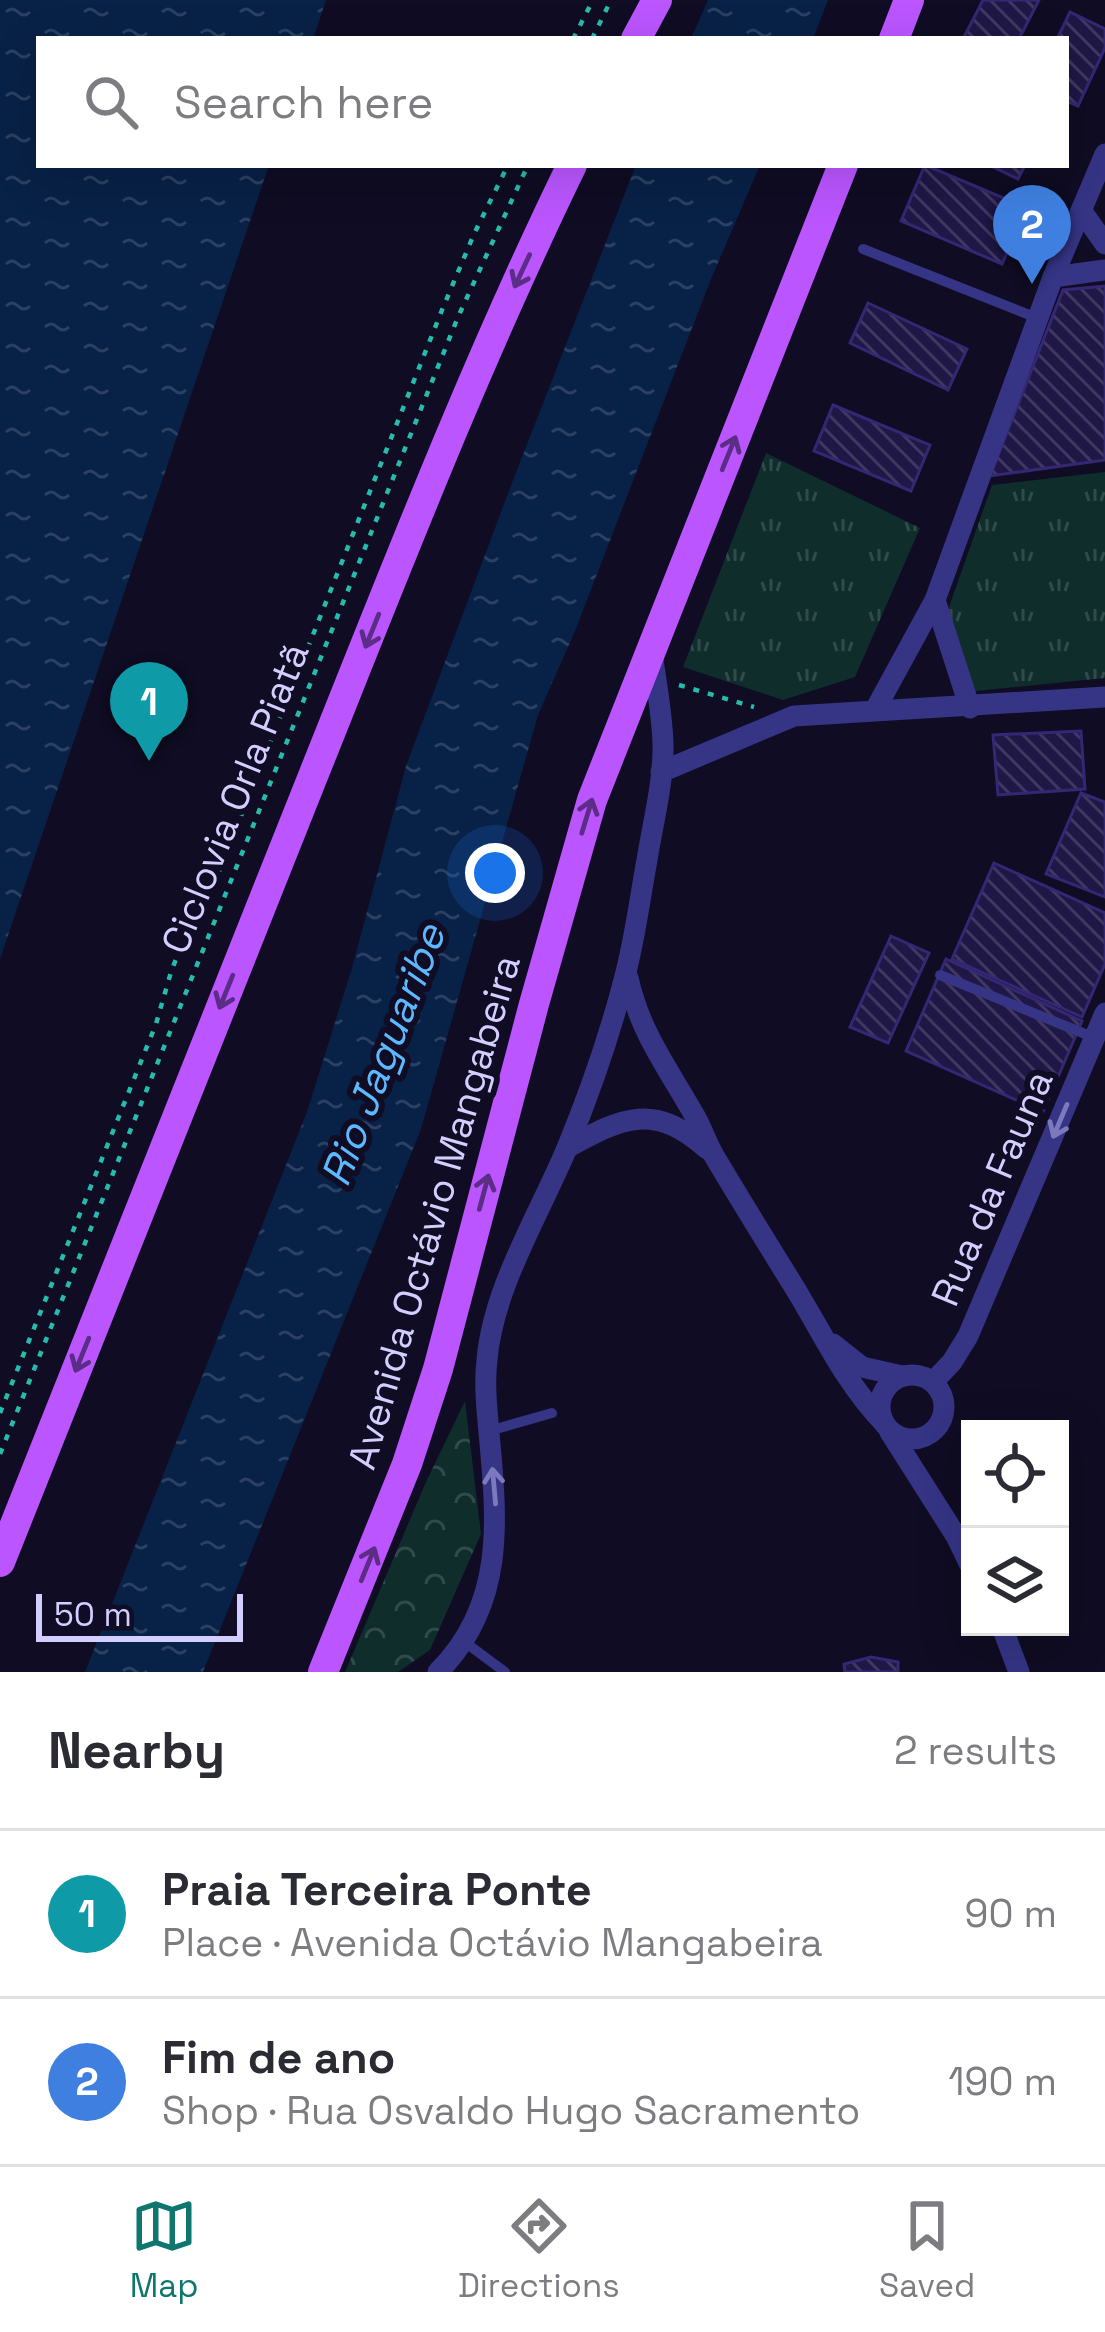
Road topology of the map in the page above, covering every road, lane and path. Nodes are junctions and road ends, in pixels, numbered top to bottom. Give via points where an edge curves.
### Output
1 (592, 0) edge
2 (611, 0) edge
3 (657, 0) edge
4 (910, 0) edge
5 (574, 36) edge
6 (593, 36) edge
7 (638, 36) edge
8 (895, 36) edge
9 (1105, 154) edge
10 (507, 168) edge
11 (527, 168) edge
12 (571, 168) edge
13 (843, 168) edge
14 (1081, 210) junction
15 (1105, 244) edge
16 (863, 249) dead end
17 (1105, 270) edge
18 (1052, 277) junction
19 (1037, 318) junction
20 (935, 600) junction
21 (651, 646) junction
22 (656, 679) junction
23 (1105, 698) edge
24 (970, 708) junction
25 (875, 710) junction
26 (794, 716) junction
27 (661, 772) junction
28 (626, 971) junction
29 (940, 975) dead end
30 (1105, 1013) edge
31 (1095, 1038) junction
32 (567, 1148) junction
33 (712, 1154) junction
34 (824, 1335) junction
35 (902, 1376) junction
36 (933, 1382) junction
37 (0, 1413) edge
38 (552, 1413) dead end
39 (886, 1425) junction
40 (489, 1431) junction
41 (0, 1454) edge
42 (961, 1546) edge
43 (0, 1562) edge
44 (1005, 1636) edge
45 (462, 1640) junction
46 (323, 1672) edge
47 (438, 1672) edge
48 (506, 1672) edge
49 (1019, 1672) edge

1 - 5 path
2 - 6 path
3 - 7 main road
4 - 8 main road
9 - 14 street
10 - 37 path via 442,310 210,894 186,933
11 - 41 path, Ciclovia Orla Piatã via 458,317
12 -> 43 main road via 419,514
21 -> 13 main road, Avenida Octávio Mangabeira
14 - 15 street
14 - 18 street
16 - 19 lane
17 - 18 street
18 - 19 street
19 - 20 street
20 - 24 street
20 - 25 street
21 - 22 street
46 -> 21 main road, Avenida Octávio Mangabeira via 438,1369 574,861
22 - 26 path
22 - 27 street
23 - 24 street
24 - 25 street
25 - 26 street
26 - 27 street
27 - 28 street
28 - 32 street
28 - 33 street via 645,1033
29 - 31 lane
30 - 31 street, Rua da Fauna
31 -> 36 street, Rua da Fauna via 968,1336
32 - 33 street via 620,1120 642,1118 688,1132
32 - 40 street via 494,1321
33 - 34 street
34 - 35 street via 862,1367
34 - 39 street
35 - 36 street
35 - 39 street via 880,1401
36 - 39 street via 944,1416 930,1434 907,1439
38 - 40 lane
39 - 42 street
45 -> 40 street via 495,1553
44 - 49 street
45 - 47 street
45 - 48 lane

